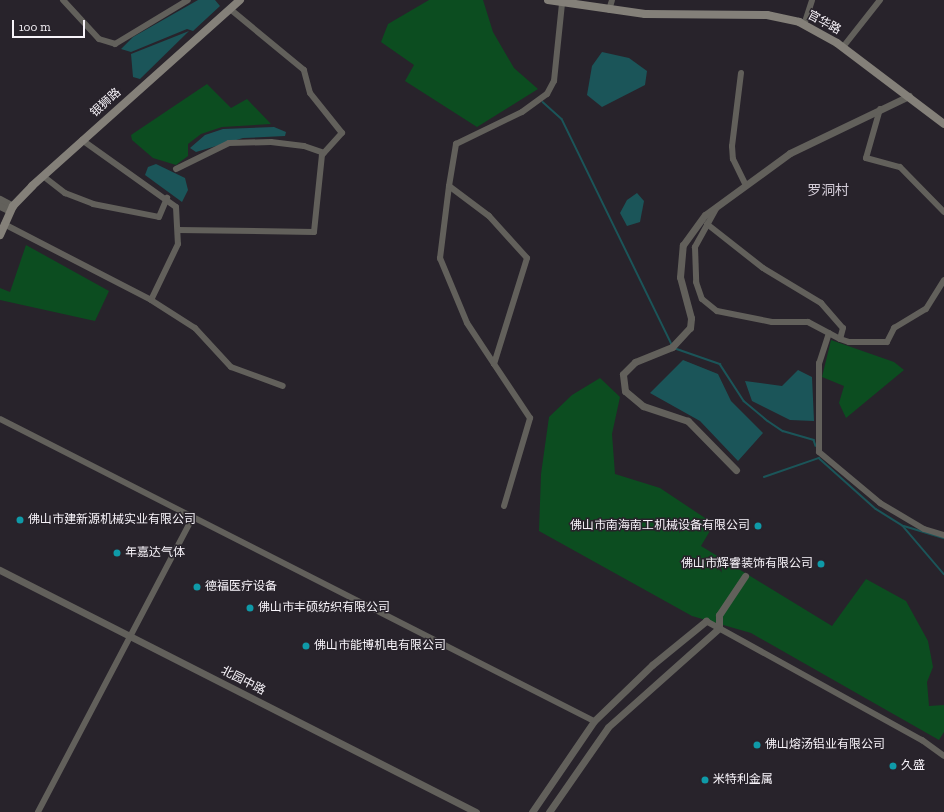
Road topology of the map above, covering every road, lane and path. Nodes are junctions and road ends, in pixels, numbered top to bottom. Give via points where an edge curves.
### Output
1 (63, 0) edge
2 (188, 0) edge
3 (239, 0) edge
4 (548, 0) edge
5 (612, 0) edge
6 (812, 0) edge
7 (880, 0) edge
8 (562, 4) junction
9 (230, 9) junction
10 (609, 10) junction
11 (804, 25) junction
12 (843, 47) junction
13 (740, 73) dead end
14 (909, 96) junction
15 (880, 110) junction
16 (944, 124) edge
17 (82, 140) junction
18 (324, 153) junction
19 (176, 170) dead end
20 (43, 176) junction
21 (744, 184) junction
22 (449, 186) junction
23 (167, 198) junction
24 (0, 199) edge
25 (719, 204) junction
26 (0, 206) edge
27 (11, 209) junction
28 (944, 212) edge
29 (4, 224) junction
30 (707, 224) junction
31 (178, 230) junction
32 (0, 235) edge
33 (944, 280) edge
34 (151, 300) junction
35 (829, 333) junction
36 (840, 339) junction
37 (494, 364) junction
38 (283, 386) dead end
39 (0, 419) edge
40 (736, 470) dead end
41 (504, 506) dead end
42 (193, 517) junction
43 (944, 535) edge
44 (0, 570) edge
45 (0, 575) edge
46 (746, 576) dead end
47 (706, 621) joint
48 (719, 628) junction
49 (130, 640) junction
50 (594, 721) junction
51 (944, 756) edge
52 (38, 812) edge
53 (465, 812) edge
54 (476, 812) edge
55 (532, 812) edge
56 (549, 812) edge

1 - 2 street via 99,38 116,44
3 - 9 main road, 银狮路
4 - 8 main road, 官华路
5 - 10 street
6 - 11 street
7 - 12 street
8 - 10 main road, 官华路
8 - 22 street via 554,81 547,94 522,112 456,144
9 - 17 main road, 银狮路
9 - 18 street via 304,70 310,93 342,133
10 - 11 main road, 官华路 via 645,14 767,15
11 - 12 main road, 官华路
12 - 14 main road, 官华路
13 - 21 street via 732,146 733,159
14 - 15 street
14 - 16 main road, 官华路
15 - 21 street via 790,153
15 - 28 street via 866,158 900,167
17 - 20 main road, 银狮路
17 - 23 street
18 - 19 street via 304,146 271,142 229,143
18 - 31 street via 314,232
20 - 23 street via 64,193 93,204 159,217
20 - 27 main road, 银狮路
21 - 25 street
22 - 37 street via 440,258 467,323
22 - 37 street via 489,216 527,258
23 - 31 street via 176,207
24 - 27 street
25 - 30 street
25 - 40 street via 704,215 683,246 680,277 691,318 690,328 673,346 635,362 623,374 624,391 643,406 688,420
26 - 27 street
27 - 29 main road, 银狮路
29 - 32 main road, 银狮路
29 - 34 street
30 - 35 street via 695,247 696,282 702,299 717,311 772,322 808,322
30 - 36 street via 763,268 821,303 843,328
31 - 34 street via 178,244
33 - 36 street via 926,309 894,328 887,342
34 - 38 street via 195,328 231,367
35 - 36 street
35 - 43 street via 819,363 819,452 880,503 924,529
37 - 41 street via 530,418
39 - 42 street
42 - 49 street
42 - 50 street
44 - 49 street, 北园中路
45 - 49 street, 北园中路
46 - 48 street via 719,615
47 - 48 street
47 - 50 street via 652,665
48 - 51 street via 922,740
48 - 56 street via 608,727
49 - 52 street
49 - 53 street, 北园中路
49 - 54 street, 北园中路
50 - 55 street

